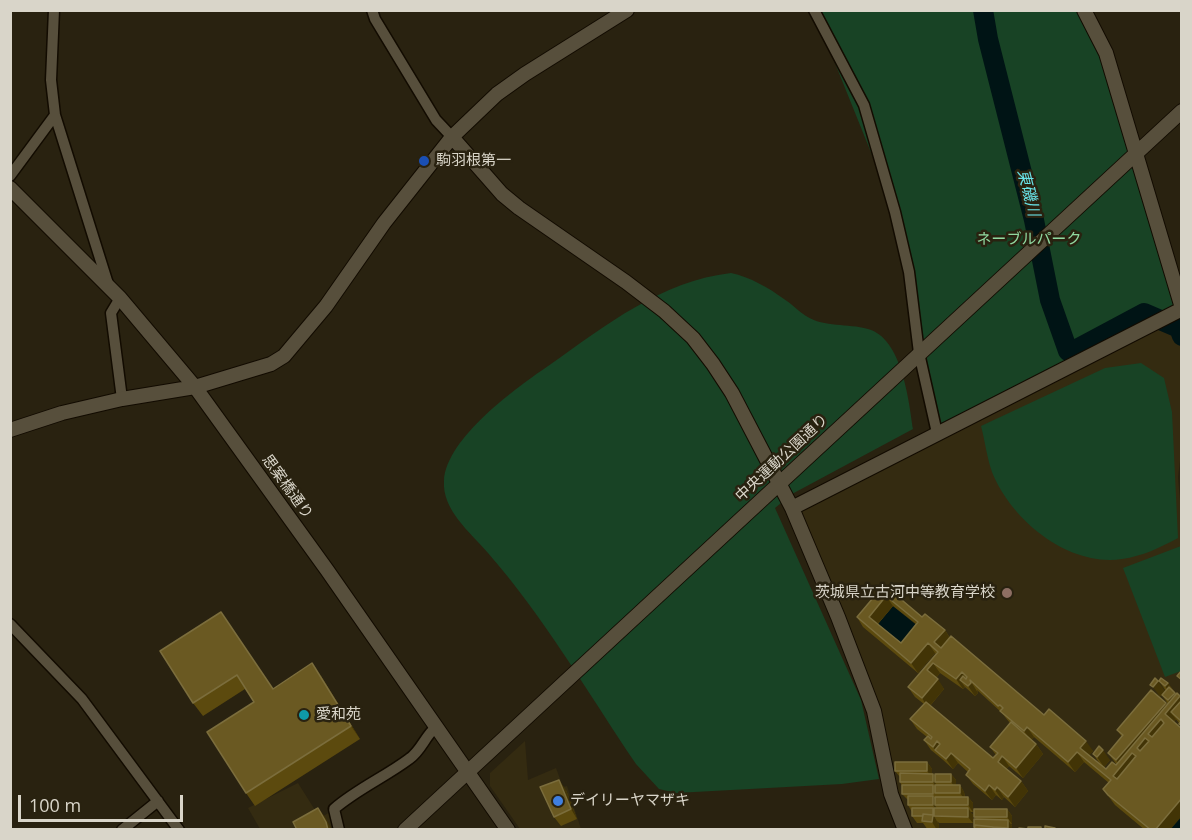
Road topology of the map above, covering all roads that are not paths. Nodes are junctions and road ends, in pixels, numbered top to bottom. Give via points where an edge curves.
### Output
1 (54, 10) edge
2 (372, 10) edge
3 (627, 10) edge
4 (814, 10) edge
5 (1084, 10) edge
6 (1182, 111) edge
7 (55, 115) junction
8 (452, 137) junction
9 (1136, 154) junction
10 (10, 176) edge
11 (10, 188) edge
12 (109, 287) junction
13 (120, 298) junction
14 (1182, 309) edge
15 (919, 353) junction
16 (195, 387) junction
17 (122, 399) junction
18 (10, 430) edge
19 (937, 433) junction
20 (778, 485) junction
21 (792, 508) junction
22 (10, 624) edge
23 (436, 727) junction
24 (468, 772) junction
25 (158, 801) junction
26 (122, 830) edge
27 (179, 830) edge
28 (339, 830) edge
29 (405, 830) edge
30 (507, 830) edge
31 (905, 830) edge

1 - 7 street via 51,80
2 - 8 street via 436,120
3 - 8 street via 497,94
4 - 15 street via 864,105 909,273
5 - 9 street via 1106,52
6 - 9 street, 中央運動公園通り
7 - 10 street
7 - 12 street
8 - 16 street via 284,356 271,364
8 - 20 street via 519,208 626,282 693,338 732,393
9 - 14 street
9 - 15 street, 中央運動公園通り
11 - 12 street, 思案橋通り
12 - 13 street, 思案橋通り
13 - 16 street, 思案橋通り
13 - 17 street via 111,314
14 - 19 street
15 - 19 street
15 - 20 street, 中央運動公園通り
16 - 17 street
16 - 23 street, 思案橋通り
17 - 18 street
19 - 21 street
20 - 21 street
20 - 24 street, 中央運動公園通り
21 - 31 street via 874,711 891,794
22 - 25 street via 82,699
23 - 24 street, 思案橋通り
23 - 28 street via 426,735 412,758 334,809
24 - 29 street, 中央運動公園通り
24 - 30 street, 思案橋通り
25 - 26 street
25 - 27 street

